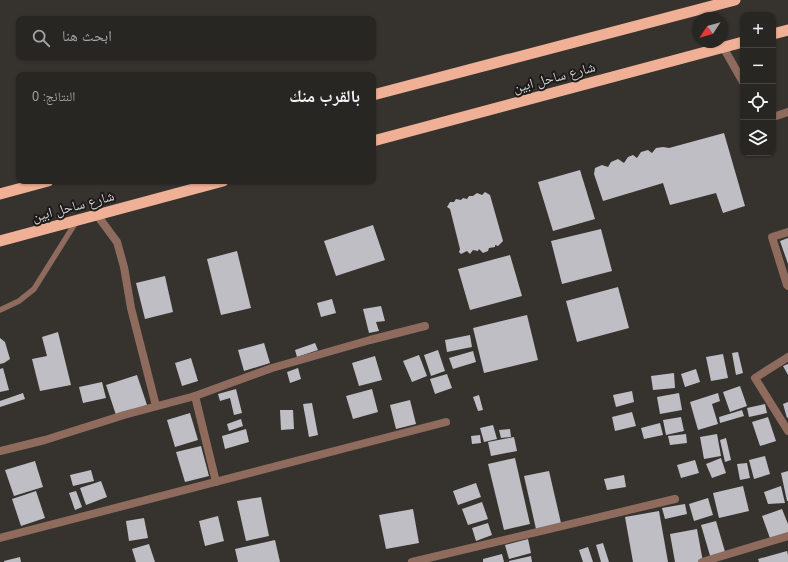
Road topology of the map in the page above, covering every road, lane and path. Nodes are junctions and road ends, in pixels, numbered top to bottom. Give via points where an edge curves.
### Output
1 (735, 0) edge
2 (788, 30) edge
3 (776, 33) edge
4 (740, 43) edge
5 (728, 46) edge
6 (719, 48) edge
7 (724, 48) edge
8 (740, 77) edge
9 (376, 94) edge
10 (788, 112) edge
11 (776, 116) edge
12 (376, 140) edge
13 (37, 184) edge
14 (212, 184) edge
15 (0, 194) edge
16 (97, 215) junction
17 (77, 220) junction
18 (788, 232) edge
19 (0, 240) edge
20 (788, 286) edge
21 (0, 310) edge
22 (425, 326) dead end
23 (788, 357) edge
24 (195, 396) junction
25 (156, 406) junction
26 (446, 422) dead end
27 (788, 431) edge
28 (0, 451) edge
29 (216, 482) junction
30 (675, 499) dead end
31 (788, 536) edge
32 (0, 538) edge
33 (412, 562) edge
34 (702, 562) edge

1 - 9 highway, شارع ساحل ابين
2 - 3 highway
4 - 5 highway, شارع ساحل ابين
6 - 12 highway, شارع ساحل ابين
7 - 8 street
10 - 11 street
13 - 15 highway
14 - 16 highway, شارع ساحل ابين
16 - 17 highway, شارع ساحل ابين
16 - 25 street via 117,242 124,267 130,308
17 - 19 highway, شارع ساحل ابين
17 - 21 lane via 34,289
18 - 20 street via 772,237
22 - 24 street via 272,368
23 - 27 street via 755,378
24 - 25 street
24 - 29 street
25 - 28 street
26 - 29 street
29 - 32 street
30 - 33 street
31 - 34 street

